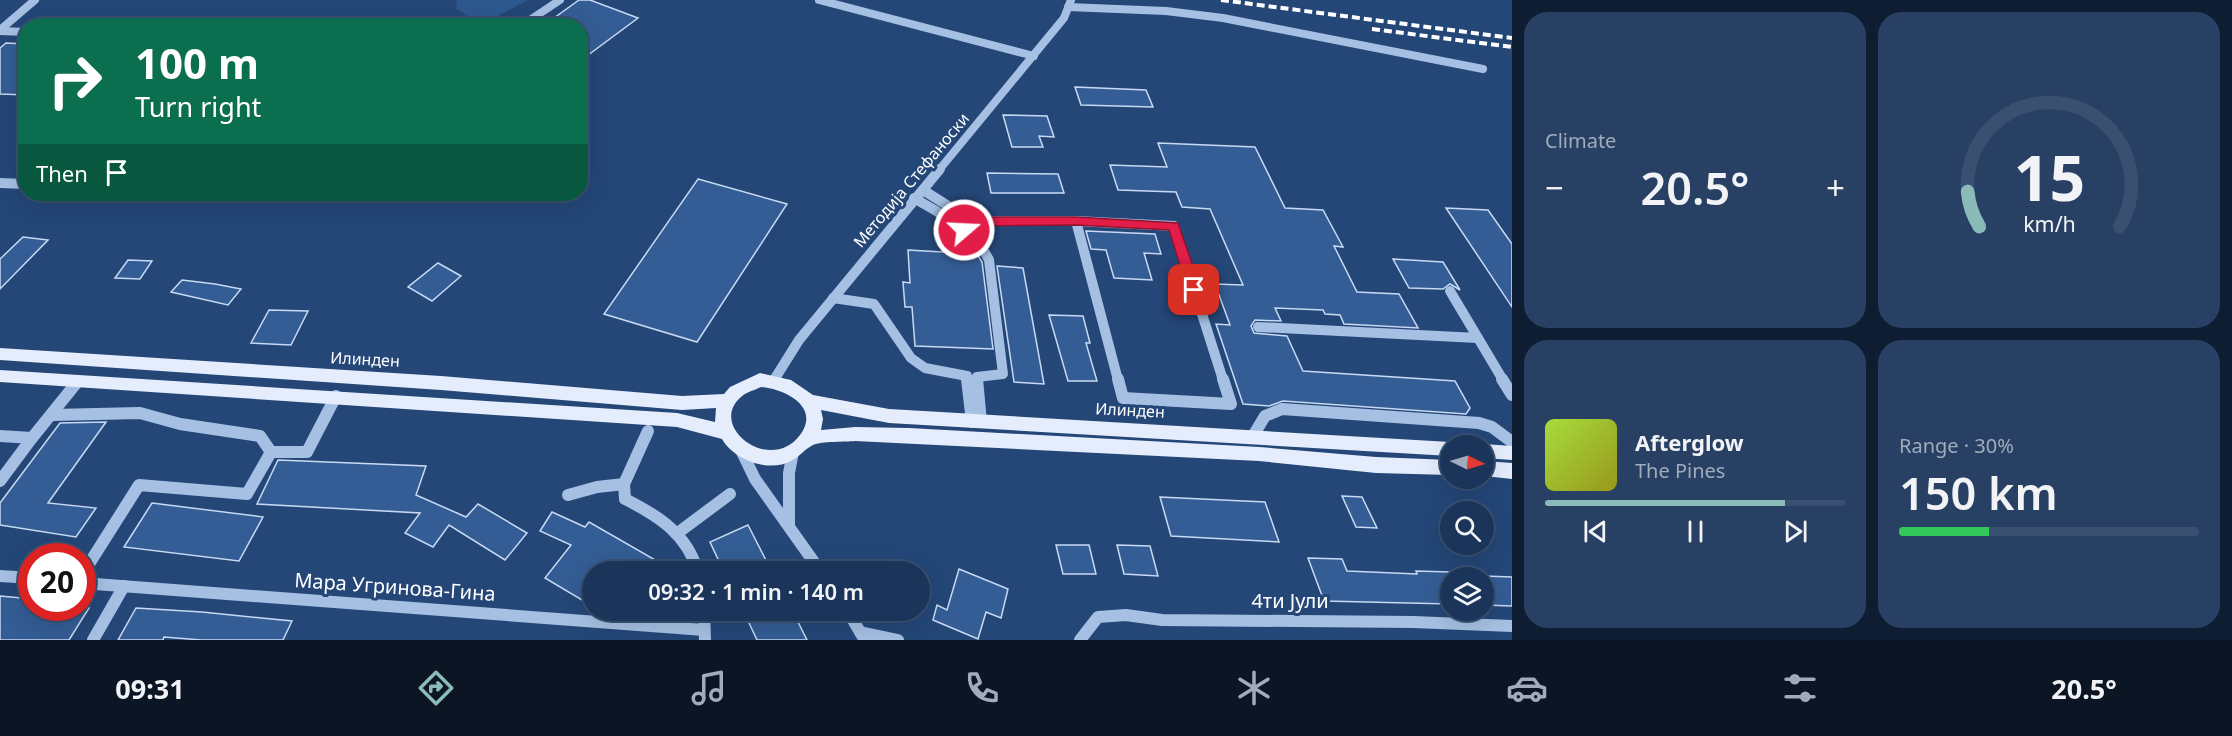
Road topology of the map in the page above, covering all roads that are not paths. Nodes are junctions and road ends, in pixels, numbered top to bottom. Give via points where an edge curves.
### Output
1 (35, 0) edge
2 (560, 0) edge
3 (819, 0) edge
4 (1069, 3) edge
5 (533, 18) edge
6 (0, 31) edge
7 (18, 32) edge
8 (1034, 56) junction
9 (1483, 69) dead end
10 (0, 183) edge
11 (18, 184) edge
12 (923, 190) junction
13 (914, 198) junction
14 (972, 221) junction
15 (1076, 221) junction
16 (964, 230) junction
17 (1450, 291) dead end
18 (833, 298) junction
19 (1258, 327) dead end
20 (1478, 338) junction
21 (0, 354) edge
22 (0, 376) edge
23 (972, 376) junction
24 (774, 380) junction
25 (78, 381) junction
26 (1512, 395) edge
27 (336, 396) junction
28 (727, 400) junction
29 (809, 401) junction
30 (53, 415) junction
31 (977, 422) junction
32 (648, 431) dead end
33 (725, 432) junction
34 (0, 436) edge
35 (1253, 436) junction
36 (32, 438) junction
37 (808, 438) junction
38 (1512, 442) edge
39 (1440, 448) edge
40 (741, 450) junction
41 (271, 452) junction
42 (793, 452) junction
43 (1494, 452) edge
44 (1512, 453) edge
45 (1440, 468) edge
46 (1494, 470) edge
47 (1512, 471) edge
48 (0, 481) edge
49 (624, 484) junction
50 (730, 494) dead end
51 (568, 495) dead end
52 (789, 524) junction
53 (679, 532) junction
54 (96, 553) edge
55 (696, 561) edge
56 (814, 561) edge
57 (0, 576) edge
58 (18, 577) edge
59 (96, 584) edge
60 (124, 586) junction
61 (853, 621) edge
62 (1512, 626) edge
63 (704, 635) edge
64 (862, 636) edge
65 (93, 640) edge
66 (898, 640) edge
67 (1080, 640) edge

1 - 6 street
2 - 5 street
3 - 8 street
4 - 8 street, Методија Стефаноски via 1064,18
4 - 9 street via 1223,18
6 - 7 street
8 - 12 street, Методија Стефаноски
10 - 11 street
12 - 13 street, Методија Стефаноски
12 - 14 street
13 - 16 street
13 - 18 street, Методија Стефаноски
14 - 15 street
14 - 16 street
15 - 15 street via 1174,226 1231,404 1123,398
16 - 23 street via 986,251 989,260 1001,354 1002,374
17 - 20 street
18 - 23 street via 874,304 911,358 925,368
18 - 24 street, Методија Стефаноски via 799,340
19 - 20 street
20 - 26 street
21 - 28 main road, Илинден via 682,403
22 - 25 main road
23 - 31 street
24 - 28 main road via 747,384
24 - 29 main road, Илинден via 800,391
25 - 27 main road
25 - 30 street
27 - 33 main road via 677,420
27 - 41 street via 308,452
28 - 33 main road via 723,411
29 - 31 main road, Илинден via 878,414
29 - 37 main road via 813,426
30 - 36 street
30 - 41 street via 140,413 180,424 260,436
31 - 35 main road, Илинден
32 - 49 street
33 - 40 main road
34 - 36 street
35 - 38 street via 1265,416 1282,409 1479,423
35 - 39 main road, Илинден
36 - 48 street
37 - 42 main road
37 - 45 main road via 909,435
40 - 42 main road via 766,458
40 - 52 street via 755,479
41 - 54 street via 247,494 139,485
42 - 52 street
43 - 44 main road
46 - 47 main road
49 - 51 street
49 - 53 street via 625,499 654,513
50 - 53 street
52 - 56 street
53 - 55 street
57 - 58 street
59 - 60 street, Мара Угринова-Гина
60 - 63 street, Мара Угринова-Гина
60 - 65 street
61 - 64 street
62 - 67 street, 4ти Јули via 1162,620 1126,615 1098,617
64 - 66 street

